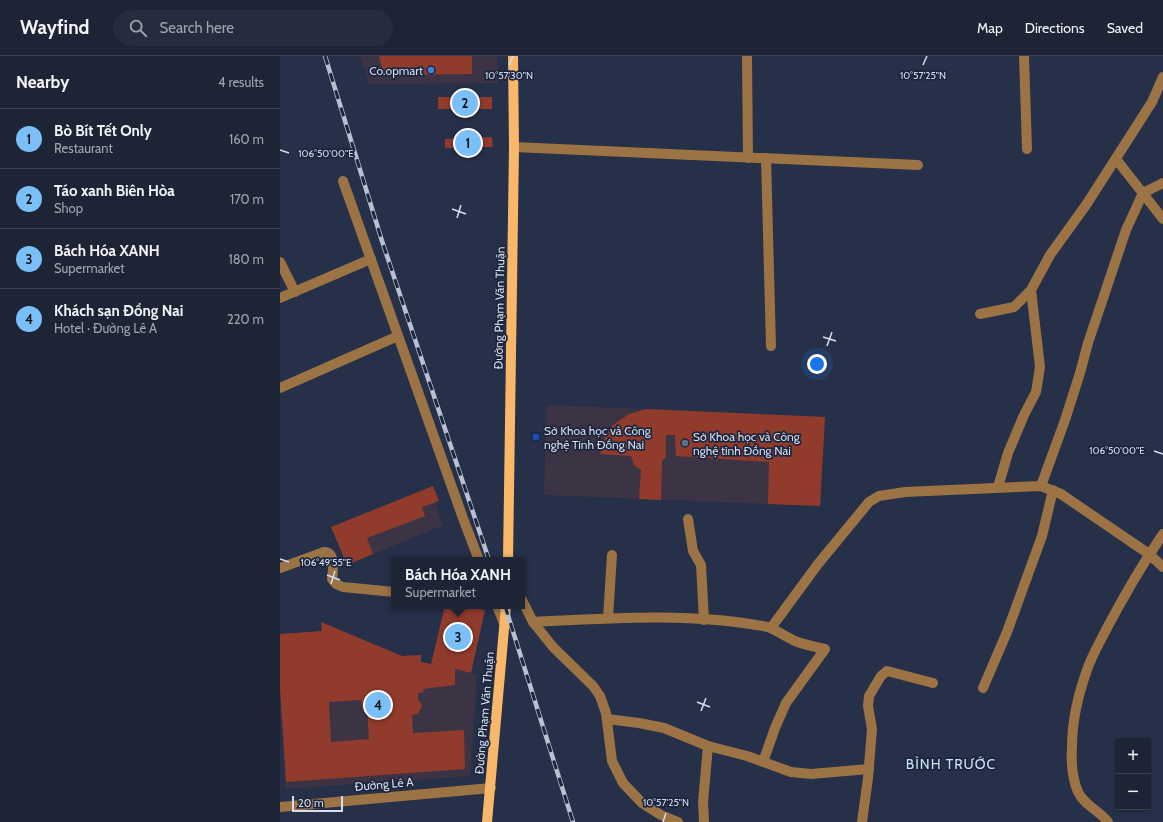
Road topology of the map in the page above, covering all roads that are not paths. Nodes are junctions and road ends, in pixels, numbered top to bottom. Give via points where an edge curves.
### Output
1 (513, 56) edge
2 (747, 56) edge
3 (1024, 56) edge
4 (1163, 77) edge
5 (514, 147) junction
6 (1027, 149) dead end
7 (748, 158) junction
8 (766, 158) junction
9 (1116, 159) junction
10 (918, 165) dead end
11 (343, 180) dead end
12 (1163, 183) edge
13 (1143, 193) junction
14 (1163, 219) edge
15 (371, 259) junction
16 (280, 262) edge
17 (1031, 290) junction
18 (295, 292) junction
19 (280, 298) edge
20 (980, 314) dead end
21 (398, 336) junction
22 (771, 346) dead end
23 (280, 388) edge
24 (1041, 486) junction
25 (998, 487) junction
26 (1053, 490) junction
27 (688, 519) dead end
28 (1163, 534) edge
29 (1149, 554) junction
30 (612, 555) dead end
31 (478, 557) edge
32 (508, 557) edge
33 (1163, 567) edge
34 (280, 568) edge
35 (391, 592) edge
36 (525, 606) edge
37 (498, 609) edge
38 (506, 609) edge
39 (608, 618) junction
40 (704, 620) junction
41 (533, 622) junction
42 (504, 623) junction
43 (771, 628) junction
44 (933, 683) dead end
45 (983, 688) dead end
46 (606, 719) junction
47 (708, 746) junction
48 (763, 762) junction
49 (869, 769) junction
50 (491, 788) junction
51 (280, 807) edge
52 (487, 822) edge
53 (678, 822) edge
54 (704, 822) edge
55 (862, 822) edge
56 (1108, 822) edge

1 - 5 main road, Đường Phạm Văn Thuận
2 - 7 street
3 - 6 street
4 - 9 street via 1152,102
5 - 7 street
5 - 32 main road, Đường Phạm Văn Thuận
7 - 8 street
8 - 10 street
8 - 22 street
9 - 13 street
9 - 17 street via 1050,255
11 - 15 street
12 - 13 street
13 - 14 street
13 - 24 street via 1119,250 1065,420
15 - 18 street
15 - 21 street
16 - 18 street
17 - 20 street via 1014,307
17 - 25 street via 1040,367 1036,392 1008,453
18 - 19 street
21 - 23 street
21 - 31 street
24 - 25 street
24 - 26 street
25 - 43 street via 906,492 879,496 869,502 818,564
26 - 29 street
26 - 45 street via 1042,536 1007,632
27 - 40 street via 693,551 700,565
28 - 29 street
29 - 33 street
29 - 56 street via 1123,598 1087,669 1072,729 1071,764 1079,794
30 - 39 street
34 - 35 street via 328,552 333,567 332,580 338,586
36 - 41 street
37 - 42 street
38 - 42 main road, Đường Phạm Văn Thuận
39 - 40 street
39 - 41 street
40 - 43 street
41 - 46 street via 553,647 593,686 600,696
42 - 50 main road, Đường Phạm Văn Thuận
43 - 48 street via 796,641 825,649 786,703
44 - 49 street via 887,671 881,676 868,696 872,729
46 - 47 street via 664,728
46 - 53 street via 612,761 623,783 642,803
47 - 48 street
47 - 54 street via 703,802
48 - 49 street via 791,772 811,774
49 - 55 street
50 - 51 street, Đường Lê A
50 - 52 main road, Đường Phạm Văn Thuận

